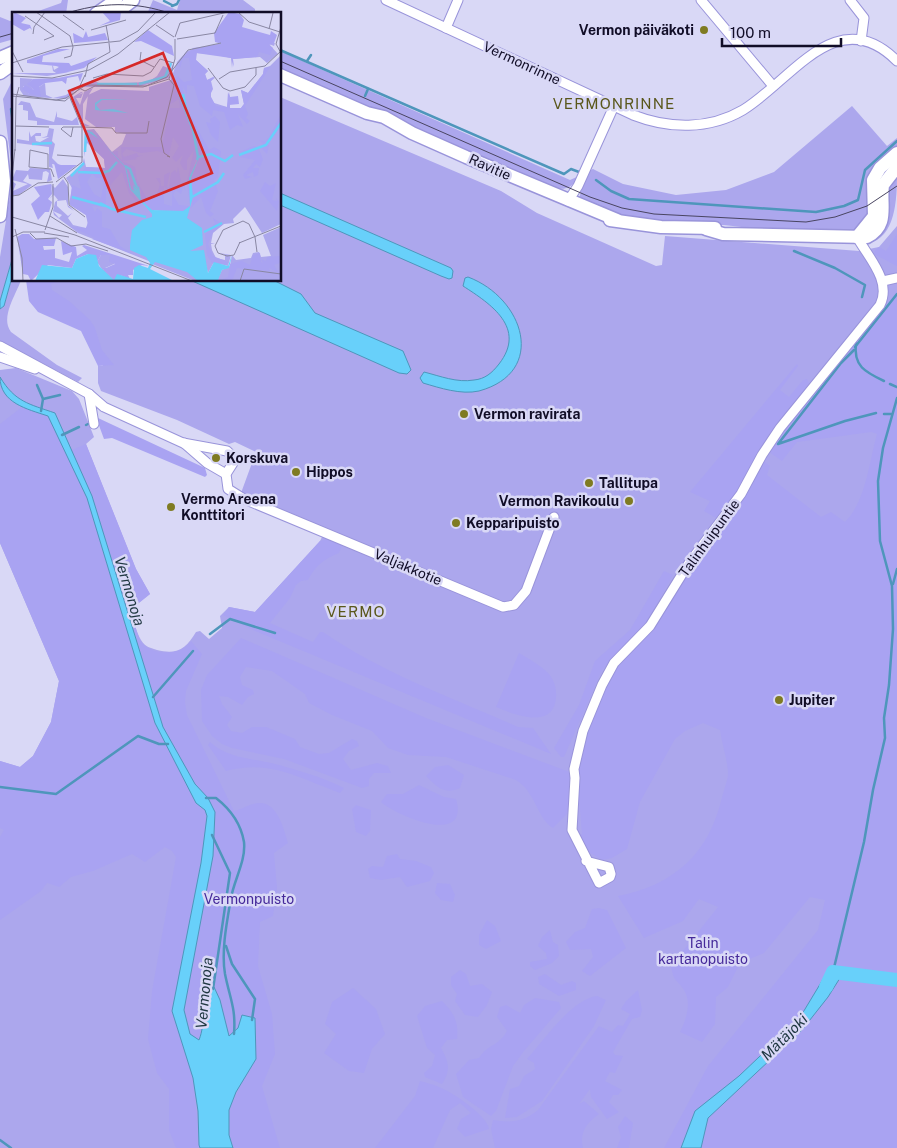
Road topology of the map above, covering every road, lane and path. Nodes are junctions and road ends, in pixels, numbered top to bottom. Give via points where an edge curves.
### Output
1 (116, 0) edge
2 (133, 0) edge
3 (386, 0) edge
4 (458, 0) edge
5 (701, 0) edge
6 (850, 0) edge
7 (106, 12) edge
8 (107, 12) edge
9 (446, 28) junction
10 (861, 41) junction
11 (12, 53) edge
12 (0, 58) edge
13 (897, 61) edge
14 (12, 64) edge
15 (0, 73) edge
16 (281, 75) edge
17 (773, 86) junction
18 (614, 106) junction
19 (0, 142) edge
20 (897, 153) edge
21 (897, 167) edge
22 (568, 201) junction
23 (0, 216) edge
24 (857, 237) junction
25 (897, 278) edge
26 (883, 282) junction
27 (0, 346) edge
28 (0, 357) edge
29 (50, 374) junction
30 (89, 394) junction
31 (94, 424) dead end
32 (183, 443) junction
33 (226, 474) junction
34 (554, 517) dead end
35 (586, 861) dead end

1 - 7 street
2 - 8 street
3 - 9 street, Vermonrinne
4 - 9 street
5 - 17 street
6 - 10 street via 864,18
9 - 18 street, Vermonrinne
10 - 13 street, Vermonrinne via 882,49
10 - 17 street, Vermonrinne via 838,41 824,46
11 - 12 street
14 - 15 street
16 - 22 street, Ravitie via 367,113 384,117 412,133
17 - 18 street, Vermonrinne via 744,110 700,125 656,123
18 - 22 street
19 - 23 street via 4,181
20 - 24 street via 876,174 872,186 874,216
21 - 24 street, Ravitie via 883,185 884,208 880,224 873,234
22 - 24 street, Ravitie via 617,220 646,226 739,228 759,233
24 - 26 street
25 - 26 street
26 - 35 street, Talinhuipuntie via 880,305 780,428 741,494 685,569 650,626 614,664 602,685 583,731 574,769 572,830
27 - 29 street
28 - 29 street
29 - 30 street
30 - 31 street
30 - 32 street via 104,407
32 - 33 street
32 - 33 street via 227,451 233,463
33 - 34 street, Valjakkotie via 228,489 258,506 503,607 514,605 526,591

